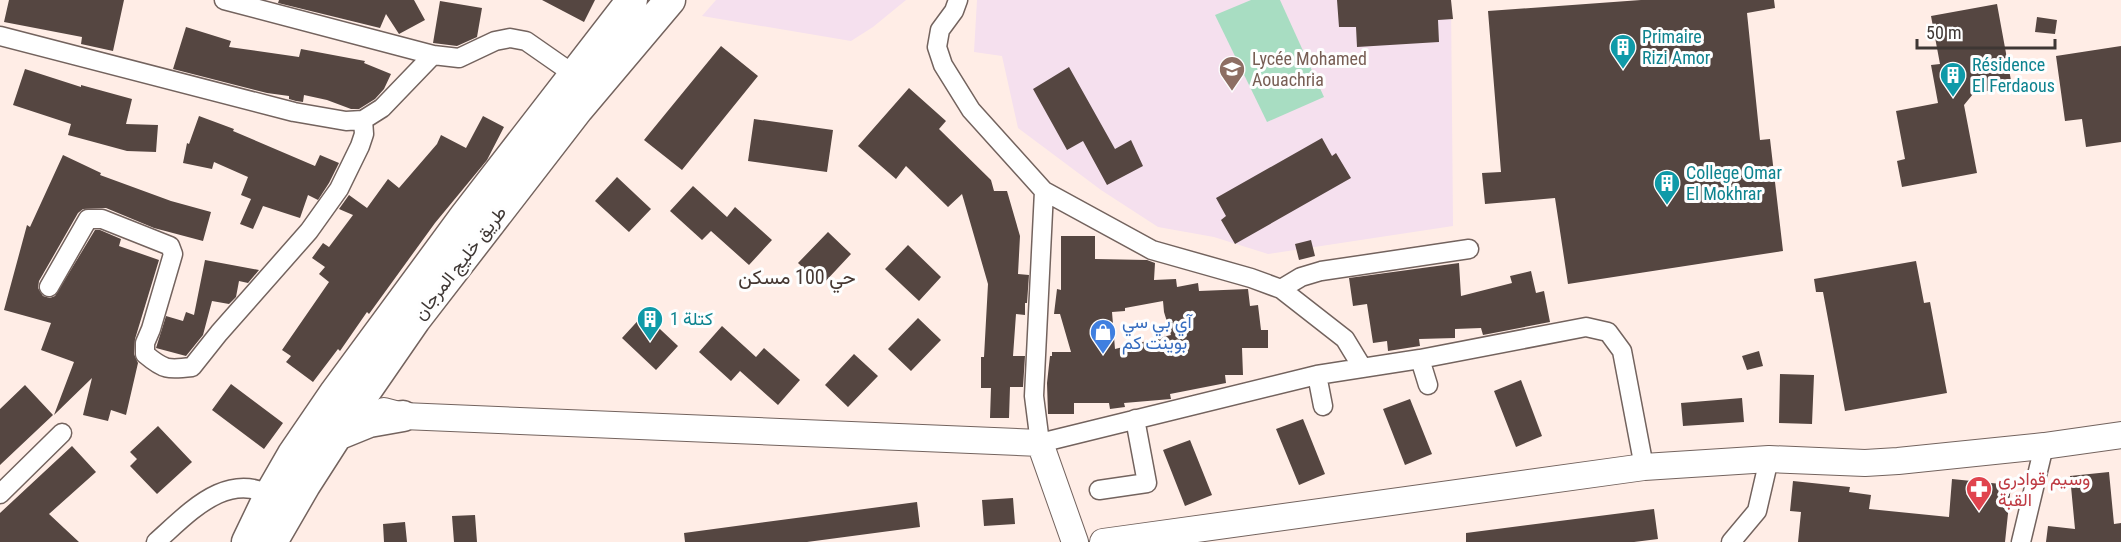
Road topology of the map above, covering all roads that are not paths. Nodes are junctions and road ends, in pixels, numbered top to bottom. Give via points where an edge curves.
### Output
1 (224, 0) edge
2 (632, 0) edge
3 (670, 0) edge
4 (958, 0) edge
5 (0, 36) edge
6 (433, 55) junction
7 (584, 81) junction
8 (363, 120) junction
9 (1044, 191) junction
10 (1469, 249) dead end
11 (49, 287) dead end
12 (1281, 289) junction
13 (1420, 359) junction
14 (1362, 366) junction
15 (1317, 375) junction
16 (376, 377) junction
17 (1428, 385) dead end
18 (345, 399) junction
19 (1323, 406) dead end
20 (403, 416) junction
21 (1135, 419) junction
22 (62, 433) dead end
23 (337, 435) junction
24 (2121, 435) edge
25 (1040, 443) junction
26 (2044, 446) junction
27 (1769, 459) junction
28 (1644, 467) junction
29 (1099, 490) dead end
30 (0, 494) edge
31 (280, 501) junction
32 (156, 542) edge
33 (247, 542) edge
34 (272, 542) edge
35 (1075, 542) edge
36 (1103, 542) edge
37 (1731, 542) edge
38 (2021, 542) edge

1 - 6 street
2 - 7 main road, طريق خليج المرجان
3 - 7 main road, طريق خليج المرجان
4 - 9 street via 940,30 937,46 943,65 971,110
5 - 8 street via 294,112 336,120
6 - 7 street via 459,58 510,38 526,41
6 - 8 street via 382,108
7 - 16 main road, طريق خليج المرجان
7 - 18 main road, طريق خليج المرجان via 465,216
8 - 11 street via 360,147 339,189 309,231 192,367 172,369 145,354 173,254 170,246 102,219 88,219
9 - 12 street via 1152,250
9 - 25 street via 1034,396
10 - 12 street via 1322,271
12 - 14 street via 1345,339
13 - 14 street
13 - 17 street
13 - 28 street via 1586,327 1608,332 1622,351
14 - 15 street
15 - 19 street
15 - 21 street
16 - 18 main road, طريق خليج المرجان
16 - 20 main road via 385,400
18 - 20 street
18 - 23 main road, طريق خليج المرجان
18 - 31 main road, طريق خليج المرجان via 293,454
20 - 23 main road via 369,422
20 - 25 street
21 - 25 street
21 - 29 street via 1147,483
22 - 30 street
23 - 31 main road, طريق خليج المرجان
24 - 26 street
25 - 35 street
26 - 27 street via 1876,462
26 - 38 street
27 - 28 street
27 - 37 street via 1757,512
28 - 36 street
31 - 32 street via 241,489 215,494
31 - 33 main road, طريق خليج المرجان
31 - 34 main road, طريق خليج المرجان

